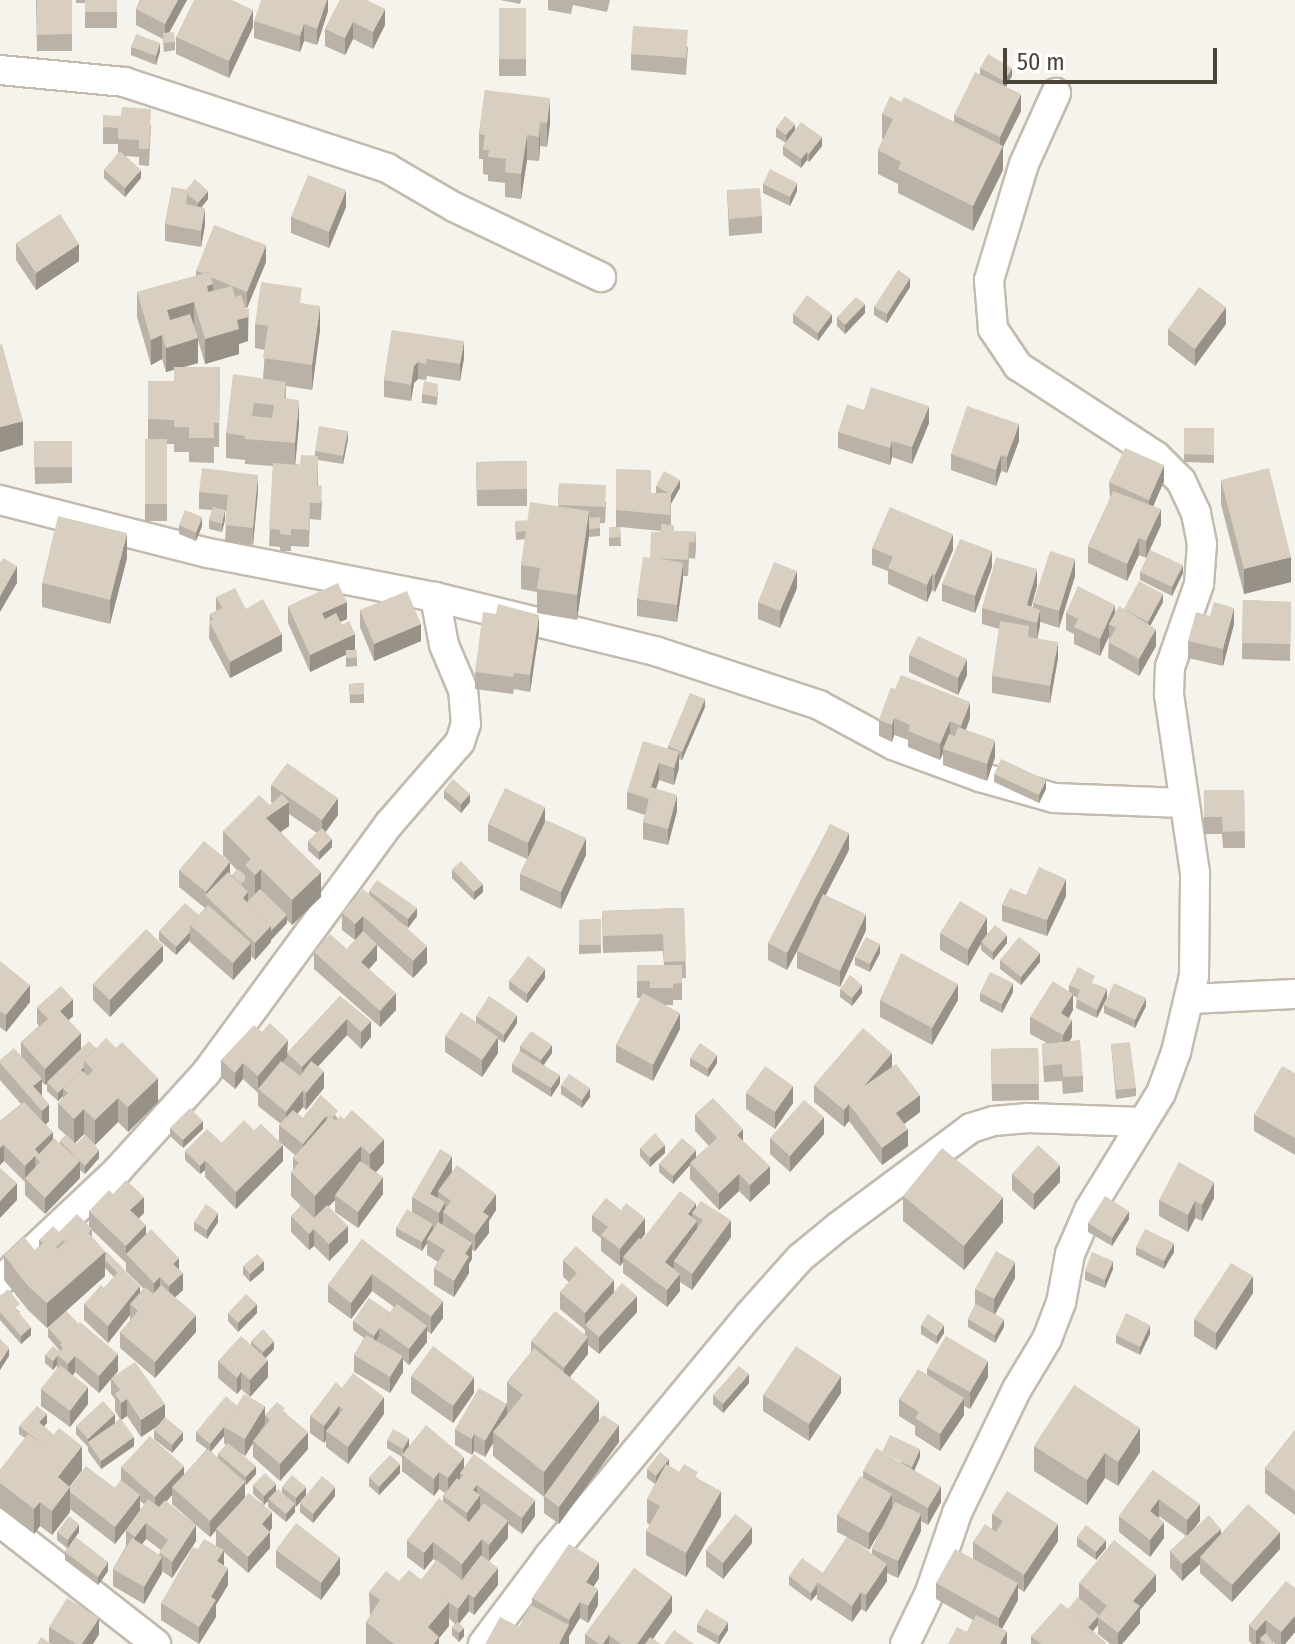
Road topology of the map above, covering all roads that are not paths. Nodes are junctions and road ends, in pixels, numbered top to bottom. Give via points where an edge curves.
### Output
1 (0, 70) edge
2 (1056, 93) dead end
3 (601, 277) dead end
4 (0, 500) edge
5 (435, 597) junction
6 (1183, 803) junction
7 (1295, 994) edge
8 (1189, 999) junction
9 (1142, 1122) junction
10 (0, 1281) edge
11 (0, 1522) edge
12 (156, 1644) edge
13 (483, 1644) edge
14 (905, 1644) edge

1 - 3 street via 124,82 387,168 454,207
2 - 6 street via 1024,164 989,280 993,329 1018,366 1156,456 1181,481 1196,513 1202,544 1199,584 1170,667
4 - 5 street via 208,553
5 - 6 street via 708,668 819,705 893,745 1054,798
5 - 10 street via 444,645 463,690 466,724 460,742 389,824 178,1105 117,1171
6 - 8 street via 1195,873
7 - 8 street
8 - 9 street via 1161,1093
9 - 13 street via 1028,1118 971,1128 839,1226 800,1258 749,1315 549,1556
9 - 14 street via 1089,1210 1070,1254 1061,1303 1047,1339 957,1513 930,1592
11 - 12 street

